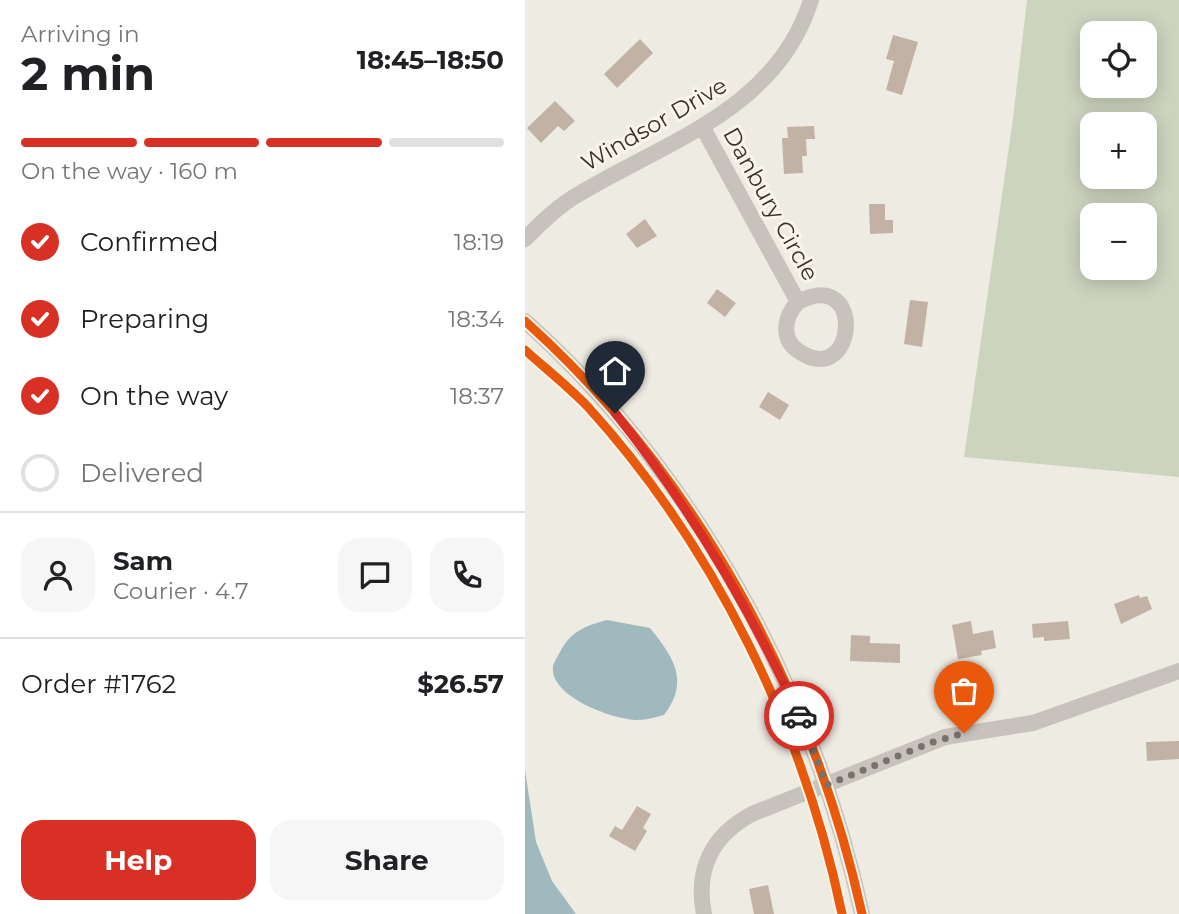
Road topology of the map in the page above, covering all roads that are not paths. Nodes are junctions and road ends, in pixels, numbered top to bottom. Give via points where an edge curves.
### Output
1 (811, 0) edge
2 (703, 128) junction
3 (525, 239) edge
4 (798, 302) dead end
5 (525, 321) edge
6 (1179, 671) edge
7 (827, 785) junction
8 (704, 914) edge
9 (862, 914) edge

1 - 2 street, Windsor Drive via 794,39 773,70 749,95
2 - 3 street, Windsor Drive via 576,195
2 - 4 street, Danbury Circle
5 - 7 street via 563,355 645,450 728,573 763,637
6 - 7 street via 1033,723 945,737
7 - 8 street via 752,814 727,829 703,865
7 - 9 street

